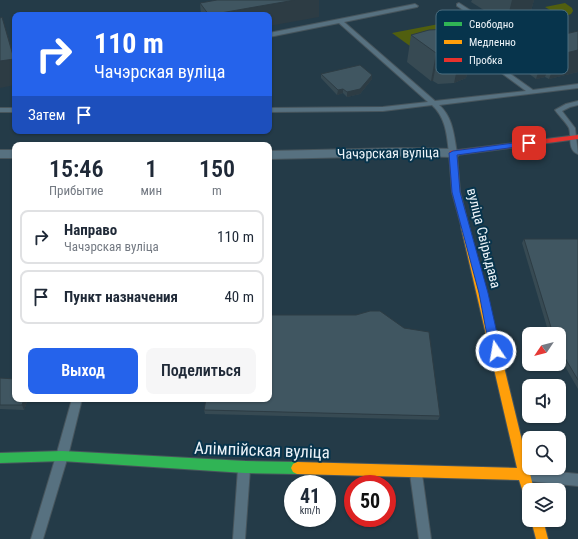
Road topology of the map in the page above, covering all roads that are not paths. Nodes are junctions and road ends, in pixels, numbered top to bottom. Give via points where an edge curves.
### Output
1 (459, 5) dead end
2 (415, 6) dead end
3 (467, 10) edge
4 (340, 21) junction
5 (272, 33) edge
6 (507, 74) edge
7 (578, 86) edge
8 (532, 92) junction
9 (435, 103) junction
10 (578, 103) edge
11 (0, 110) edge
12 (12, 110) edge
13 (272, 110) edge
14 (576, 137) edge
15 (578, 152) edge
16 (453, 153) junction
17 (0, 154) edge
18 (12, 154) edge
19 (272, 155) edge
20 (76, 402) edge
21 (62, 456) junction
22 (0, 458) edge
23 (244, 467) junction
24 (522, 469) edge
25 (415, 470) junction
26 (522, 474) edge
27 (532, 475) edge
28 (578, 480) edge
29 (539, 527) edge
30 (37, 539) edge
31 (239, 539) edge
32 (424, 539) edge
33 (542, 539) edge

1 - 3 lane
2 - 4 lane
4 - 5 lane
4 - 9 lane
6 - 8 lane
7 - 8 lane
8 - 9 lane
9 - 13 lane via 383,108
9 - 16 lane via 450,128
10 - 14 lane via 558,110
11 - 12 lane
14 - 15 lane via 575,148
14 - 16 main road, Чачэрская вуліца
16 - 19 street, Чачэрская вуліца
16 - 24 main road, вуліца Свірыдава via 456,192 483,293
17 - 18 street
20 - 21 lane
21 - 22 main road, Алімпійская вуліца
21 - 23 main road, Алімпійская вуліца
21 - 30 lane
23 - 25 main road, Алімпійская вуліца
23 - 31 lane
25 - 26 main road, Алімпійская вуліца
25 - 32 lane
27 - 28 lane
29 - 33 main road

